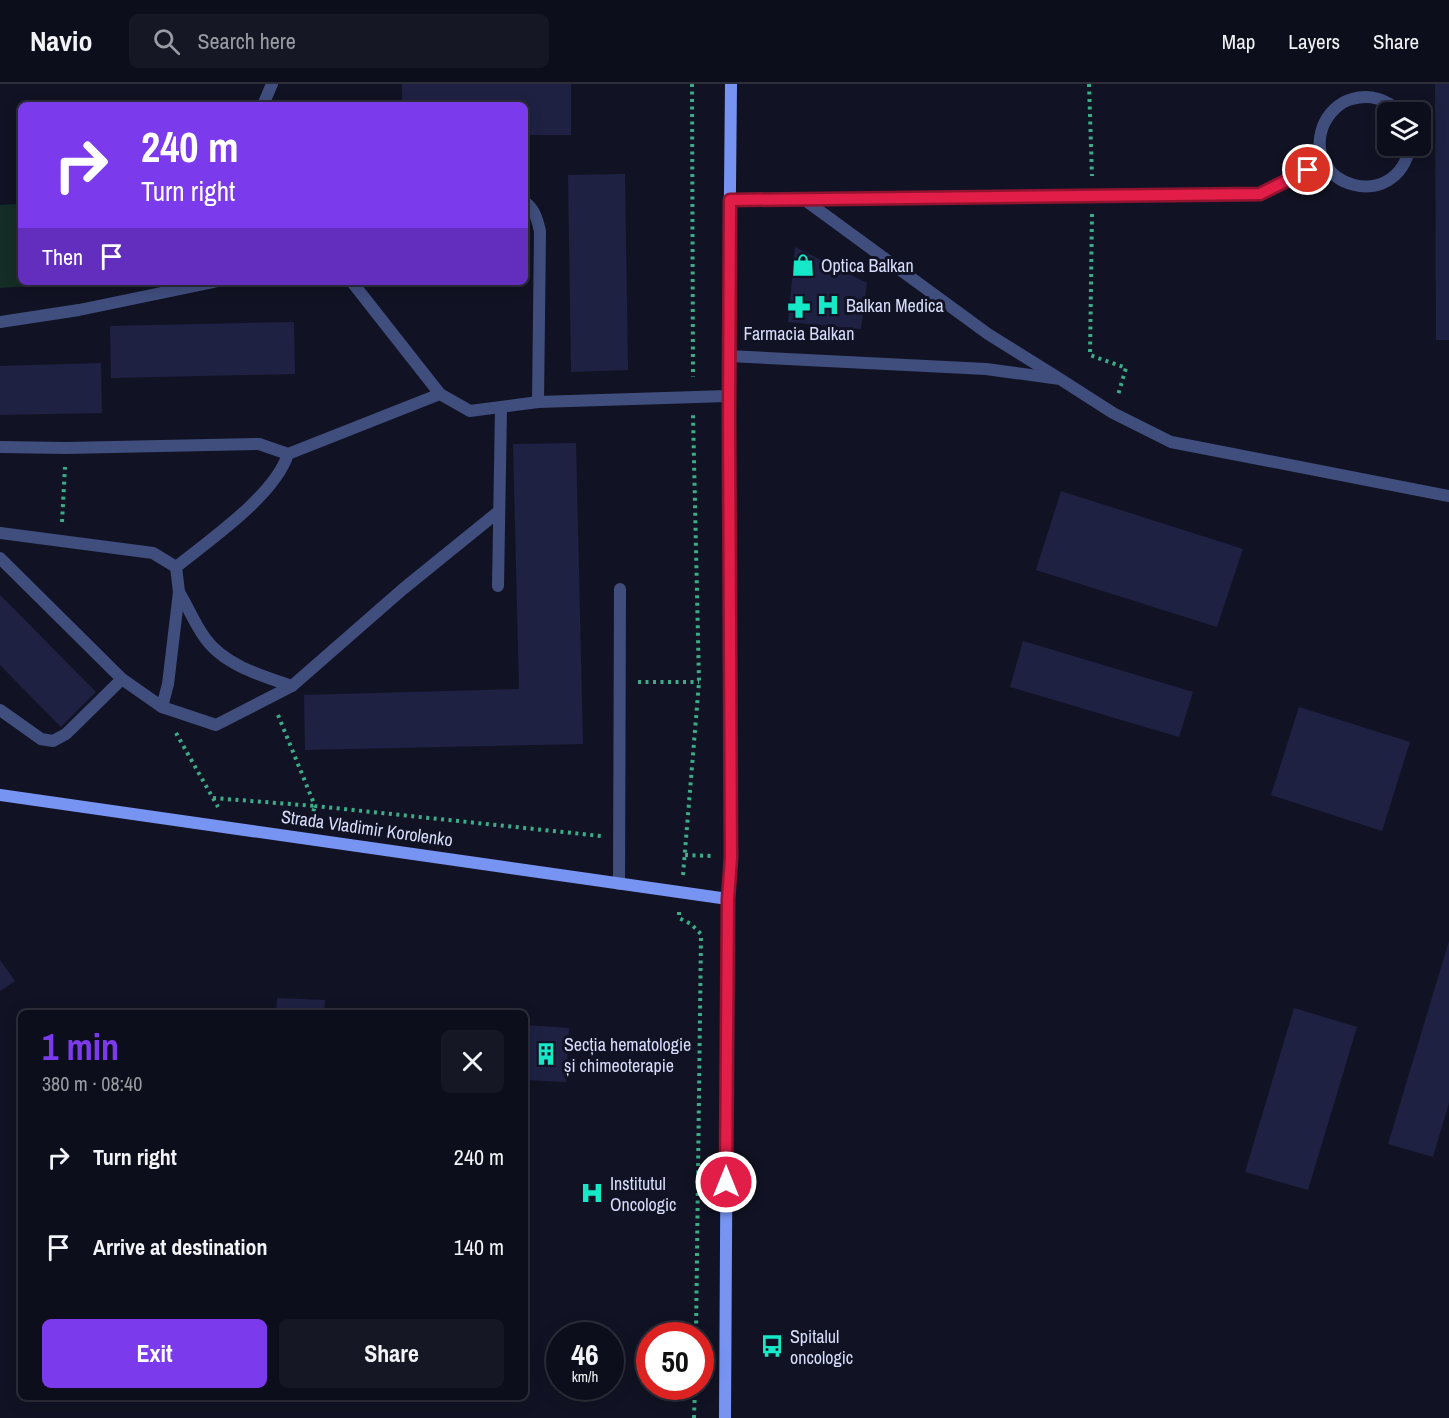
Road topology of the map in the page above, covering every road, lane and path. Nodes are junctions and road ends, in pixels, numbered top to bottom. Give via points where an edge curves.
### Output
1 (272, 84) edge
2 (692, 84) edge
3 (731, 84) edge
4 (1089, 84) edge
5 (264, 102) edge
6 (1385, 102) edge
7 (1407, 156) edge
8 (1324, 161) junction
9 (1093, 196) junction
10 (802, 198) junction
11 (730, 200) junction
12 (528, 204) edge
13 (200, 285) edge
14 (354, 285) edge
15 (0, 322) edge
16 (729, 356) junction
17 (1060, 379) junction
18 (440, 394) junction
19 (729, 396) junction
20 (693, 397) junction
21 (538, 402) junction
22 (501, 408) junction
23 (1113, 413) junction
24 (0, 447) edge
25 (66, 448) junction
26 (288, 454) junction
27 (1449, 496) edge
28 (498, 512) junction
29 (0, 533) edge
30 (61, 541) junction
31 (0, 558) edge
32 (176, 567) junction
33 (498, 586) dead end
34 (620, 589) dead end
35 (179, 592) junction
36 (122, 679) junction
37 (619, 682) junction
38 (699, 682) junction
39 (292, 686) junction
40 (271, 697) junction
41 (162, 707) junction
42 (0, 710) edge
43 (0, 795) edge
44 (213, 798) junction
45 (315, 806) junction
46 (229, 826) junction
47 (306, 837) junction
48 (619, 837) junction
49 (685, 855) junction
50 (731, 858) junction
51 (619, 884) junction
52 (682, 893) junction
53 (728, 899) junction
54 (696, 1322) edge
55 (695, 1400) edge
56 (694, 1418) edge
57 (725, 1418) edge

1 - 5 lane
2 - 20 path
3 - 11 main road
4 - 9 path
6 - 8 lane via 1365,96 1336,107 1321,133
7 - 8 lane via 1398,173 1387,182 1358,187 1332,173
8 - 9 lane via 1260,194
9 - 10 lane
9 - 23 path via 1090,355 1126,368
10 - 11 lane
10 - 17 lane via 988,334
11 - 16 main road
12 - 21 lane via 537,217 540,231
13 - 15 lane
14 - 18 lane
16 - 17 lane via 986,369
16 - 19 main road
17 - 23 lane
18 - 22 lane via 470,411
18 - 26 lane
19 - 20 lane
19 - 50 main road
20 - 21 lane
20 - 38 path
21 - 22 lane
22 - 28 lane
23 - 27 lane via 1171,442
24 - 25 lane
25 - 26 lane via 259,444
25 - 30 path
26 - 32 lane via 272,483 234,521
28 - 33 lane
28 - 39 lane
29 - 30 lane
30 - 32 lane via 153,553
31 - 36 lane
32 - 35 lane
34 - 37 lane
35 - 39 lane via 205,638 218,652 259,675
35 - 41 lane
36 - 41 lane
36 - 42 lane via 66,734 53,741 41,739
37 - 38 path
37 - 48 lane
38 - 49 path
39 - 40 lane
40 - 41 lane via 216,725
40 - 45 path
41 - 44 path
43 - 46 main road, Strada Vladimir Korolenko
44 - 45 path
44 - 46 path
45 - 47 path
45 - 48 path
46 - 47 main road, Strada Vladimir Korolenko
47 - 51 main road, Strada Vladimir Korolenko
48 - 51 lane
49 - 50 path
49 - 52 path
50 - 53 main road
51 - 52 main road, Strada Vladimir Korolenko
52 - 53 main road, Strada Vladimir Korolenko
52 - 54 path via 679,918 701,934
53 - 57 main road
55 - 56 path

